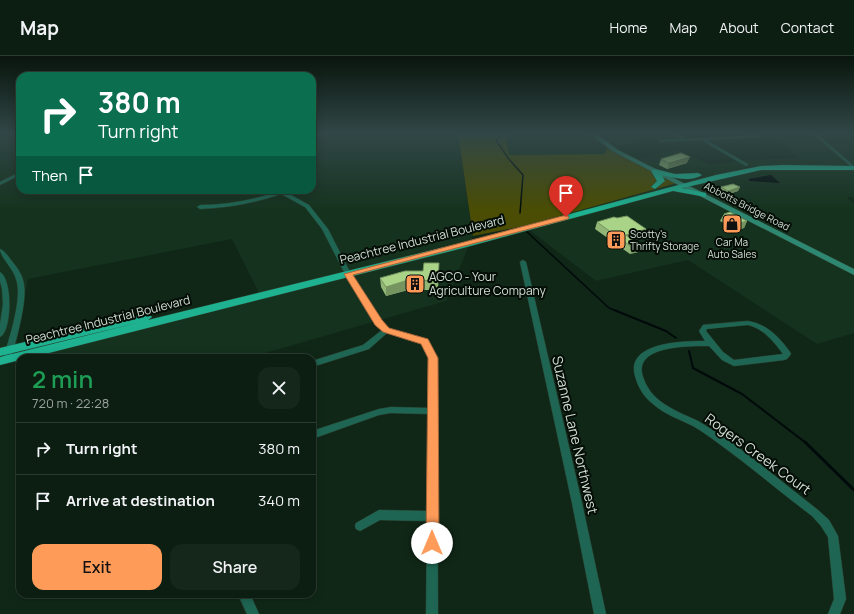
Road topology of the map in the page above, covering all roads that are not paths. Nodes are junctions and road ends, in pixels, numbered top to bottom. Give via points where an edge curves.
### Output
1 (632, 159) edge
2 (736, 159) edge
3 (845, 159) edge
4 (746, 165) junction
5 (853, 166) edge
6 (655, 171) junction
7 (16, 176) edge
8 (701, 178) junction
9 (679, 183) junction
10 (0, 184) edge
11 (656, 189) junction
12 (272, 194) edge
13 (284, 194) edge
14 (703, 195) junction
15 (200, 207) dead end
16 (0, 251) edge
17 (523, 262) dead end
18 (347, 271) junction
19 (854, 272) edge
20 (0, 274) edge
21 (18, 314) junction
22 (3, 317) edge
23 (386, 330) junction
24 (0, 334) edge
25 (711, 343) junction
26 (4, 356) edge
27 (316, 363) edge
28 (432, 411) junction
29 (316, 434) edge
30 (433, 516) junction
31 (360, 526) dead end
32 (246, 598) edge
33 (253, 614) edge
34 (432, 614) edge
35 (600, 614) edge
36 (834, 614) edge

1 - 6 main road, Abbotts Bridge Road
2 - 4 street
3 - 5 street
4 - 5 highway, Peachtree Industrial Boulevard via 790,162
4 - 8 highway, Peachtree Industrial Boulevard
5 - 8 highway, Peachtree Industrial Boulevard via 761,168
6 - 8 highway
6 - 9 main road, Abbotts Bridge Road
6 - 11 highway via 661,178
7 - 10 street
8 - 9 highway, Peachtree Industrial Boulevard
8 - 14 highway via 696,185
9 - 11 highway, Peachtree Industrial Boulevard
9 - 14 main road, Abbotts Bridge Road
11 - 14 highway via 681,190
11 - 18 highway, Peachtree Industrial Boulevard
12 - 15 street via 262,198
13 - 18 street via 306,206 326,229
14 - 19 main road, Abbotts Bridge Road
16 - 21 street via 13,264 21,284
17 - 35 street, Suzanne Lane Northwest
18 - 23 street via 378,323
18 - 26 highway, Peachtree Industrial Boulevard
20 - 22 street via 6,293
21 - 22 street
21 - 26 street
22 - 24 street
23 - 27 street via 366,348
23 - 28 street via 424,342 430,350 433,358
25 - 25 street via 723,358 734,363 784,357 786,354 760,325 752,323 705,327 702,332
25 - 36 street, Rogers Creek Court via 657,348 646,352 638,363 639,378 658,404 705,430 825,523 833,536 837,563 840,599
28 - 29 street via 379,412
28 - 30 street
30 - 31 street via 379,515
30 - 34 street
32 - 33 street

